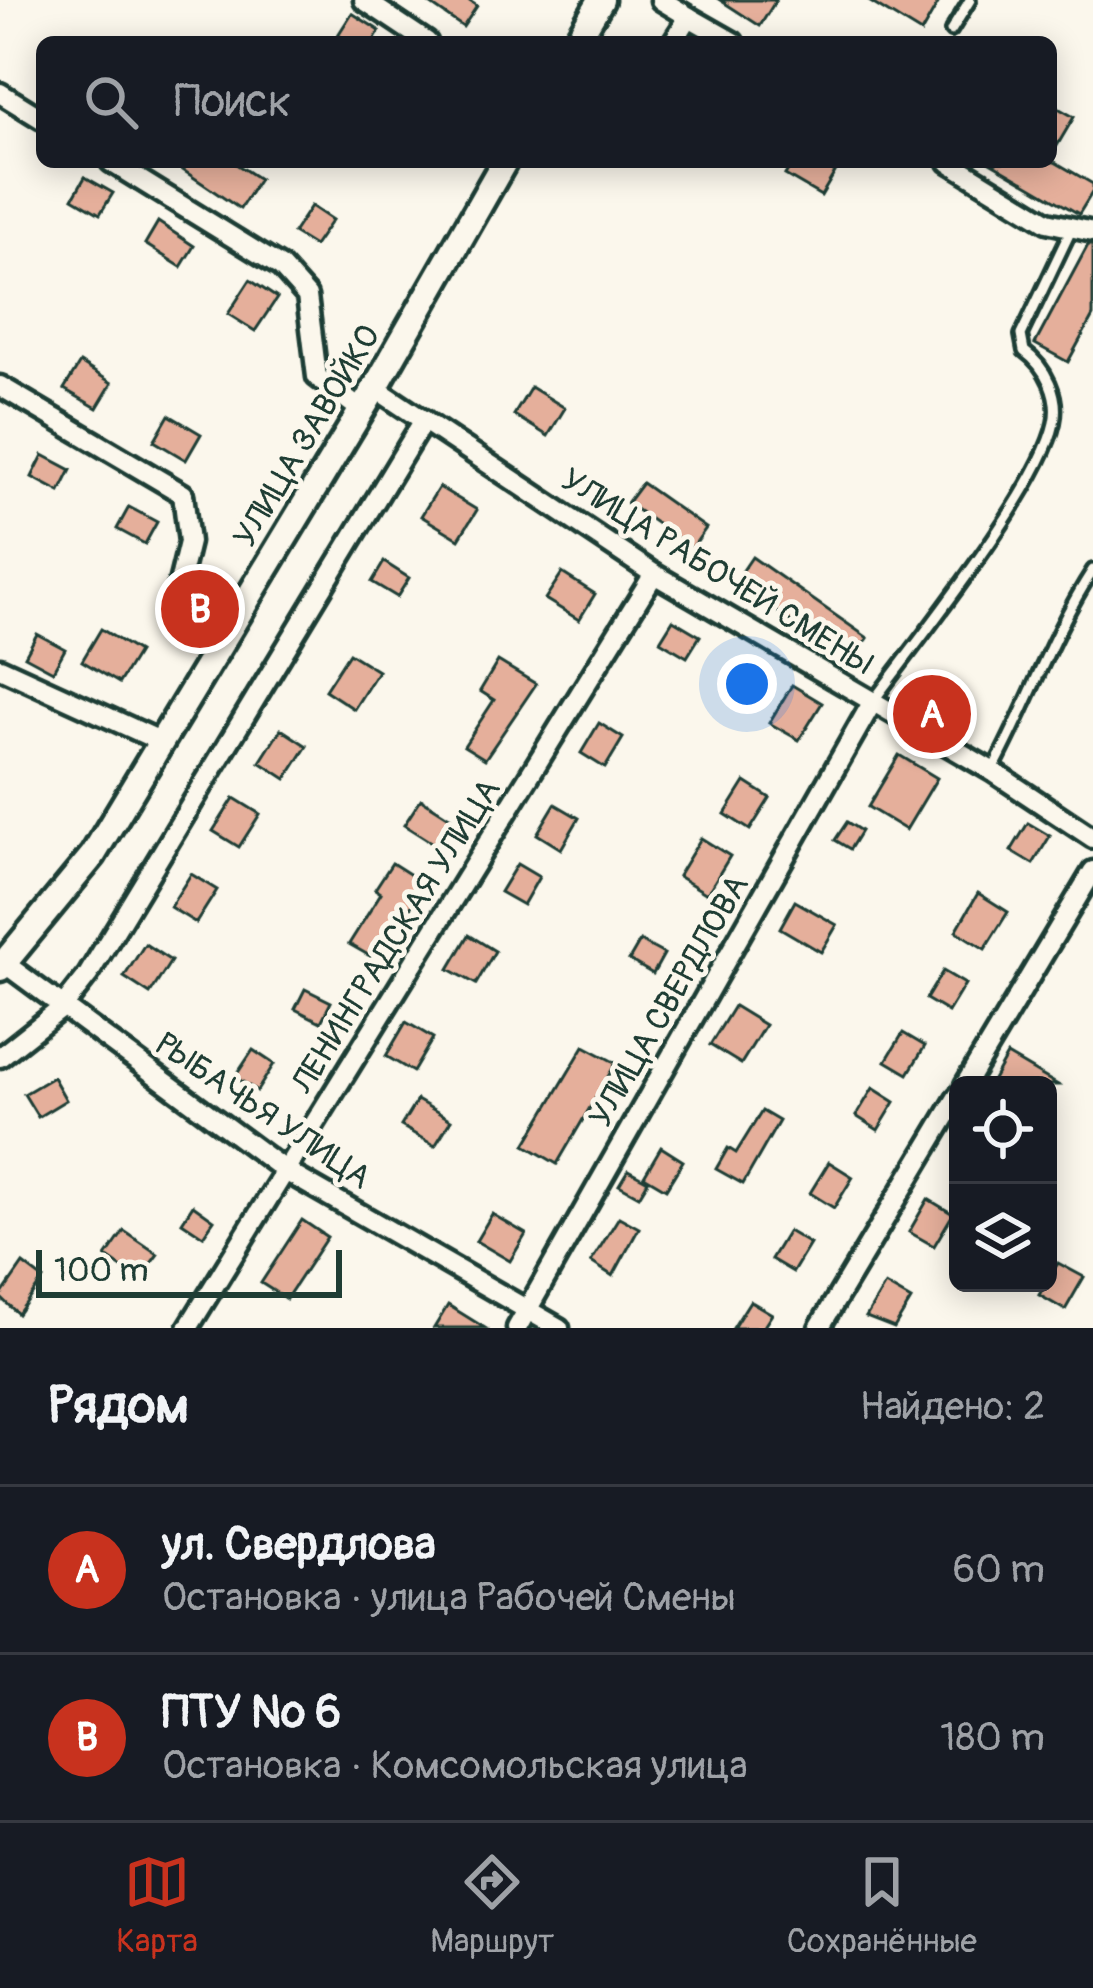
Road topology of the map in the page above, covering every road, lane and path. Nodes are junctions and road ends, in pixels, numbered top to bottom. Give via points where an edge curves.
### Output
1 (364, 0) edge
2 (601, 0) edge
3 (661, 0) edge
4 (970, 0) edge
5 (689, 17) junction
6 (950, 31) dead end
7 (418, 36) edge
8 (580, 36) edge
9 (677, 36) edge
10 (722, 36) edge
11 (0, 93) edge
12 (36, 115) edge
13 (121, 168) edge
14 (501, 168) edge
15 (959, 168) edge
16 (1071, 230) junction
17 (1093, 232) edge
18 (0, 386) edge
19 (375, 388) junction
20 (361, 410) junction
21 (424, 420) junction
22 (1093, 570) edge
23 (654, 574) junction
24 (216, 651) junction
25 (0, 668) edge
26 (872, 703) junction
27 (162, 742) junction
28 (992, 771) junction
29 (1093, 838) edge
30 (1093, 871) edge
31 (2, 963) edge
32 (62, 1008) junction
33 (0, 1057) edge
34 (970, 1076) edge
35 (949, 1111) edge
36 (287, 1172) junction
37 (528, 1310) junction
38 (188, 1328) edge
39 (517, 1328) edge
40 (560, 1328) edge
41 (819, 1328) edge

1 - 7 street
2 - 8 main road
3 - 5 street
4 - 6 lane
5 - 9 street
5 - 10 street
11 - 12 street
13 - 20 street via 281,267 307,296 316,377
14 - 19 main road, УЛИЦА ЗАВОЙКО
15 - 16 street
16 - 17 street
16 - 26 lane via 1021,335 1054,394 1051,433 998,527
18 - 24 street via 183,494 189,542 172,612
19 - 20 main road, УЛИЦА ЗАВОЙКО
19 - 21 street, УЛИЦА РАБОЧЕЙ СМЕНЫ
20 - 24 main road, УЛИЦА ЗАВОЙКО
21 - 23 street, УЛИЦА РАБОЧЕЙ СМЕНЫ
21 - 32 street
22 - 28 lane
23 - 26 street, УЛИЦА РАБОЧЕЙ СМЕНЫ
23 - 36 street, ЛЕНИНГРАДСКАЯ УЛИЦА
24 - 27 main road, УЛИЦА ЗАВОЙКО
25 - 27 street
26 - 28 street, УЛИЦА РАБОЧЕЙ СМЕНЫ
26 - 37 street, УЛИЦА СВЕРДЛОВА
27 - 31 main road, УЛИЦА ЗАВОЙКО via 93,855
28 - 29 street, УЛИЦА РАБОЧЕЙ СМЕНЫ
30 - 34 street
31 - 32 street, РЫБАЧЬЯ УЛИЦА
32 - 33 street
32 - 36 street, РЫБАЧЬЯ УЛИЦА
35 - 41 street
36 - 37 street, РЫБАЧЬЯ УЛИЦА
36 - 38 street, ЛЕНИНГРАДСКАЯ УЛИЦА
37 - 39 street, УЛИЦА СВЕРДЛОВА
37 - 40 street, РЫБАЧЬЯ УЛИЦА

